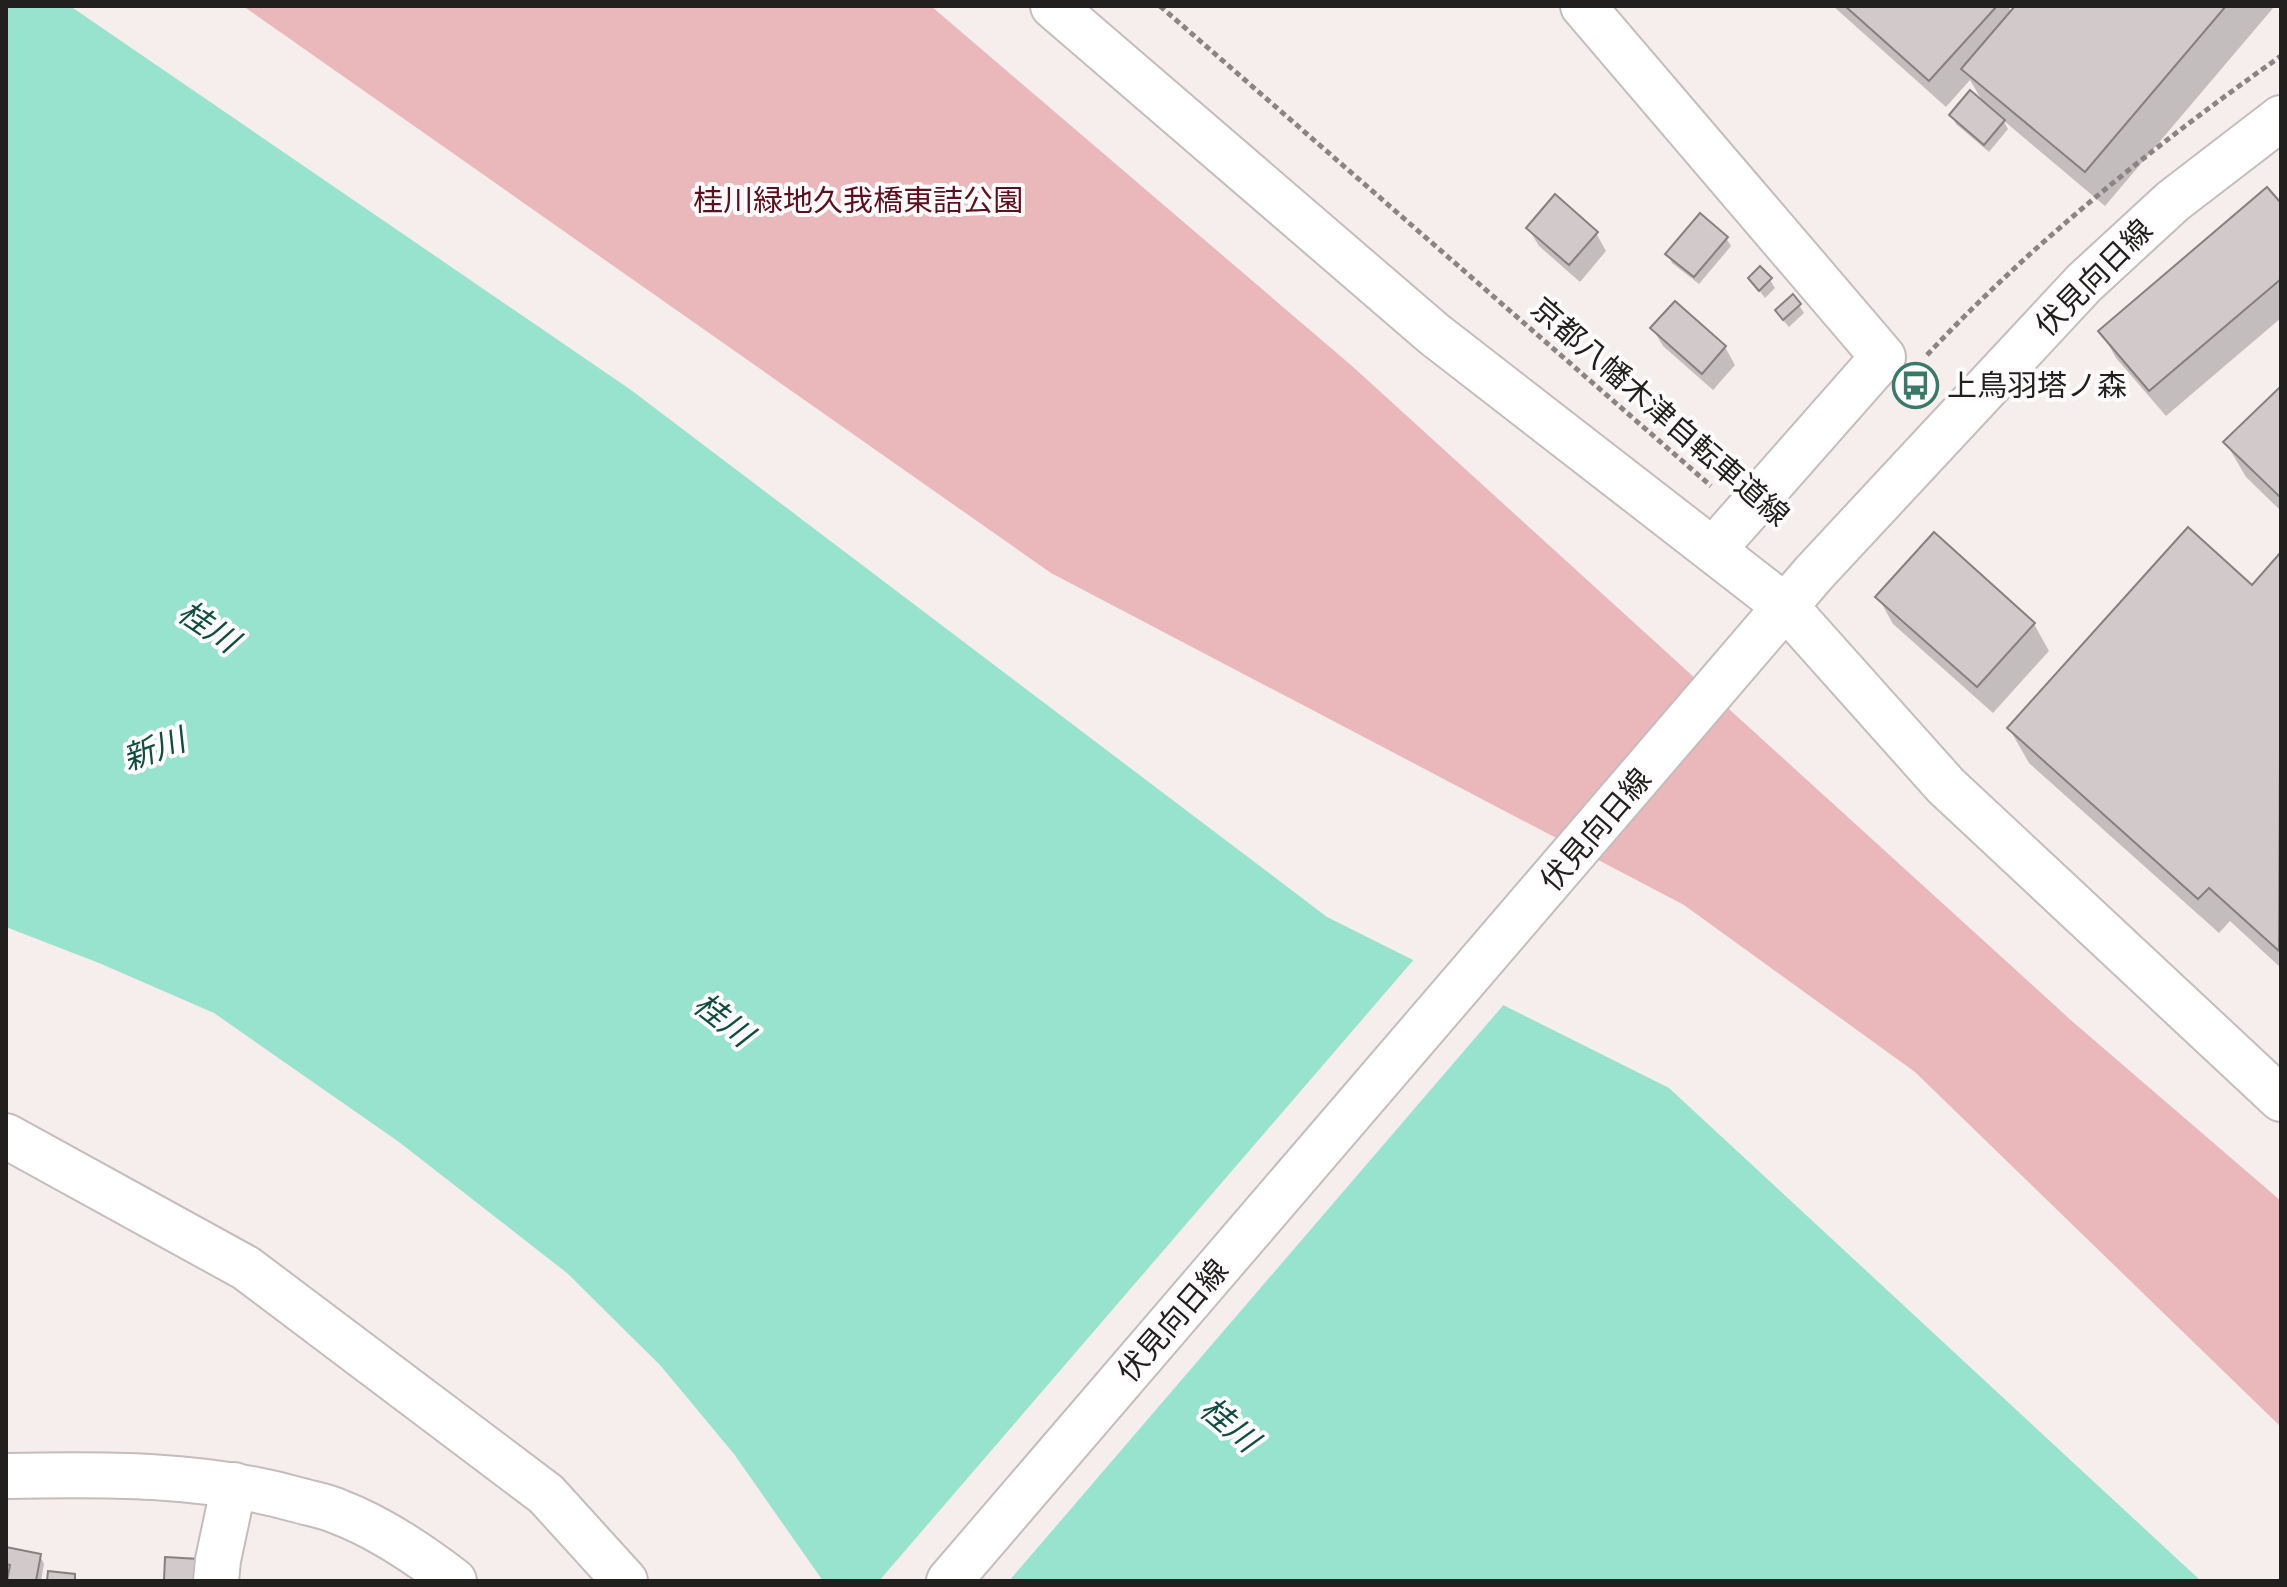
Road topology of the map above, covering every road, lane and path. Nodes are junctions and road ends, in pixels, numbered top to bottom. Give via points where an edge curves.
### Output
1 (1053, 6) edge
2 (1160, 6) edge
3 (1583, 6) edge
4 (2281, 56) edge
5 (2281, 118) edge
6 (1917, 366) dead end
7 (1745, 515) junction
8 (1713, 550) junction
9 (1778, 617) junction
10 (2281, 1099) edge
11 (6, 1136) edge
12 (6, 1476) edge
13 (234, 1485) junction
14 (216, 1581) edge
15 (454, 1581) edge
16 (625, 1581) edge
17 (949, 1581) edge

1 - 8 street via 1434,334
2 - 7 path, 京都八幡木津自転車道線
3 - 7 street via 1883,357
4 - 6 path via 2147,154 2076,214
5 - 9 street, 伏見向日線 via 2173,201 2084,283
7 - 8 street
8 - 9 street
9 - 10 street via 1946,786
9 - 17 street, 伏見向日線
11 - 16 street via 246,1268 546,1494
12 - 13 street via 163,1477
13 - 14 street
13 - 15 street via 339,1511 415,1551

